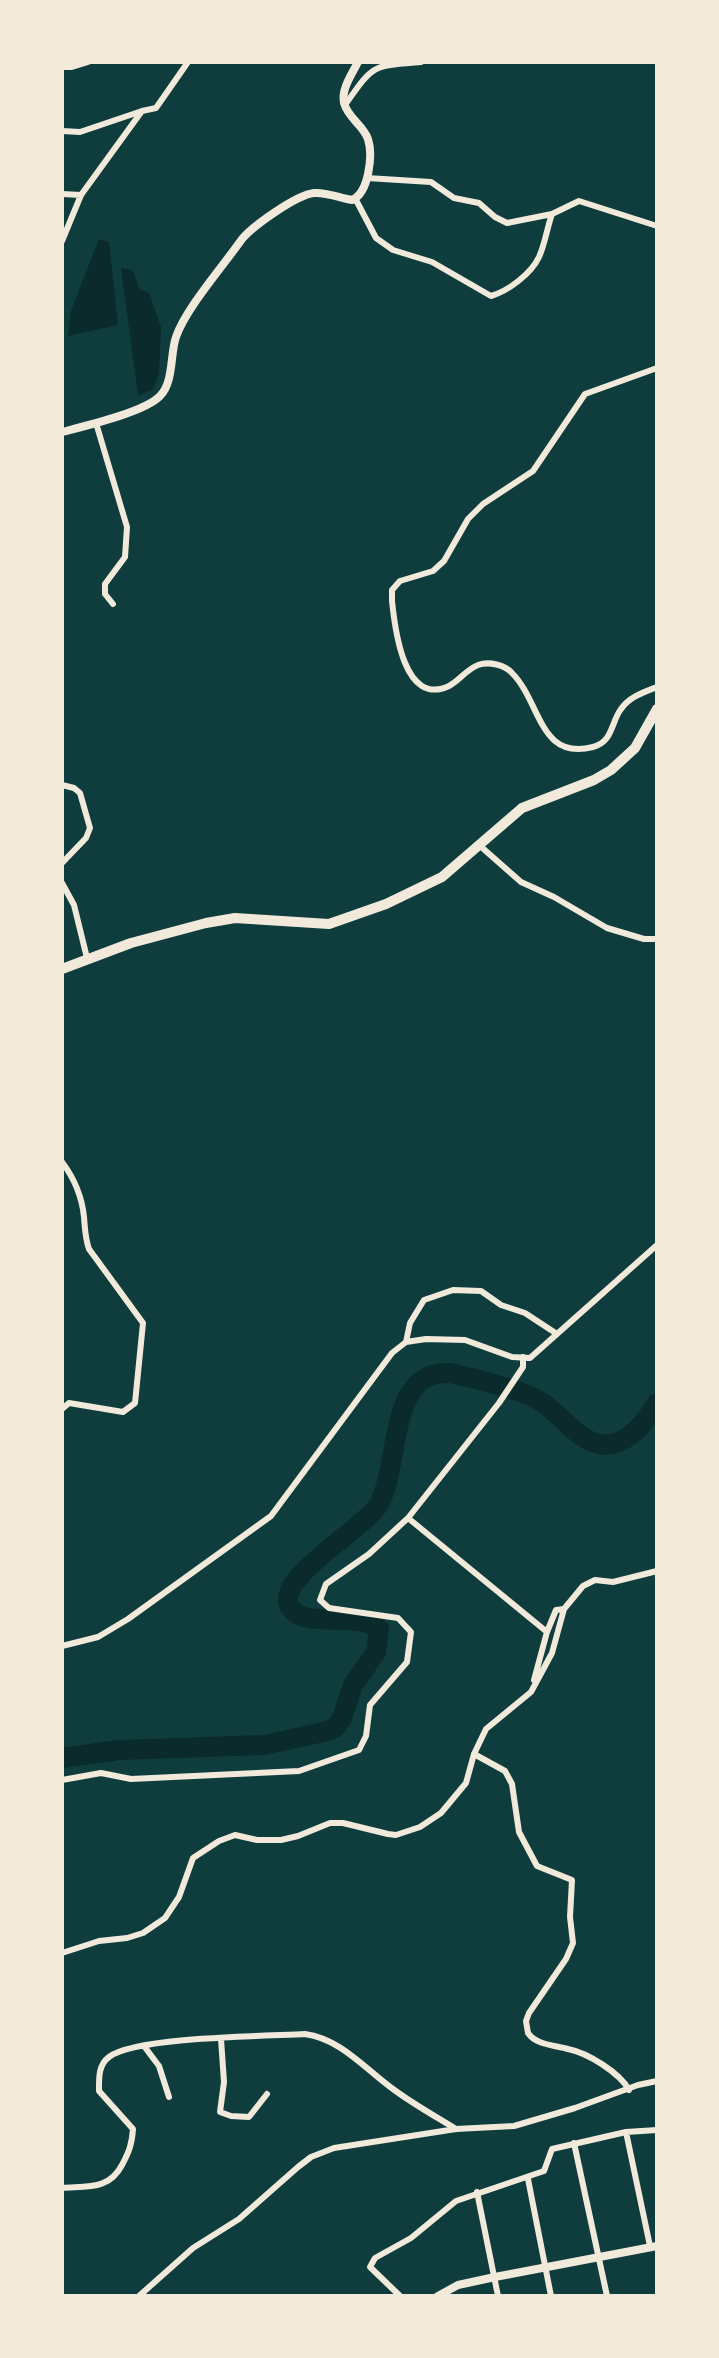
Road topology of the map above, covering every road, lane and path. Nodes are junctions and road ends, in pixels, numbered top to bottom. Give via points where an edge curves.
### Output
1 (88, 62) edge
2 (188, 62) edge
3 (358, 62) edge
4 (421, 62) edge
5 (62, 67) edge
6 (345, 105) junction
7 (142, 111) junction
8 (62, 131) edge
9 (367, 178) junction
10 (62, 194) edge
11 (81, 195) junction
12 (356, 200) junction
13 (552, 214) junction
14 (657, 226) edge
15 (62, 241) edge
16 (657, 368) edge
17 (96, 423) junction
18 (62, 432) edge
19 (113, 604) dead end
20 (657, 687) edge
21 (657, 709) edge
22 (62, 785) edge
23 (479, 845) junction
24 (62, 863) edge
25 (62, 883) edge
26 (657, 939) edge
27 (87, 958) junction
28 (62, 969) edge
29 (62, 1162) edge
30 (657, 1245) edge
31 (557, 1334) junction
32 (406, 1342) junction
33 (523, 1357) junction
34 (62, 1409) edge
35 (408, 1518) junction
36 (657, 1571) edge
37 (564, 1609) junction
38 (547, 1632) junction
39 (62, 1646) edge
40 (531, 1692) junction
41 (474, 1754) junction
42 (62, 1780) edge
43 (62, 1953) edge
44 (221, 2039) junction
45 (144, 2046) junction
46 (657, 2081) edge
47 (629, 2090) junction
48 (267, 2094) dead end
49 (169, 2097) dead end
50 (456, 2129) junction
51 (657, 2130) edge
52 (626, 2132) junction
53 (574, 2143) junction
54 (528, 2179) junction
55 (62, 2188) edge
56 (477, 2192) junction
57 (653, 2246) edge
58 (599, 2256) junction
59 (545, 2267) junction
60 (495, 2277) junction
61 (139, 2296) edge
62 (400, 2296) edge
63 (438, 2296) edge
64 (498, 2296) edge
65 (551, 2296) edge
66 (607, 2296) edge

1 - 5 street
2 - 7 street via 156,108
3 - 6 street via 345,90
4 - 6 street via 372,70
6 - 9 street via 368,139
7 - 8 street via 80,132
7 - 11 street
9 - 12 street
9 - 13 street via 431,182 454,198 479,203 507,223
10 - 11 street
11 - 15 street
12 - 13 street via 376,238 491,296 503,293 539,256
12 - 17 street via 307,194 247,233 181,326 161,396
13 - 14 street via 585,201
16 - 20 street via 585,394 533,471 483,504 433,571 400,581 392,590 410,676 423,688 437,690 478,665 494,663 511,671 561,747 595,746 608,738 629,700
17 - 18 street
17 - 19 street via 127,527 125,557 105,584
21 - 23 main road via 635,748 619,764 594,780 522,808
22 - 24 street via 80,793 90,828
23 - 26 street via 521,882 607,928
23 - 27 main road via 429,884 329,924 223,919
25 - 27 street via 74,905
27 - 28 main road
29 - 34 street via 74,1178 89,1249 143,1323 135,1403 123,1412 69,1403
30 - 31 street
31 - 32 street via 481,1291 453,1290 424,1300
31 - 33 street via 530,1358
32 - 33 street via 465,1340
32 - 39 street via 392,1353 271,1516 128,1619 98,1637
33 - 35 street via 523,1367 499,1403
35 - 38 street
35 - 42 street via 326,1584 320,1600 329,1608 398,1618 411,1632 407,1662 370,1705 359,1750 299,1771 156,1779 101,1773
36 - 37 street via 613,1582 595,1580
37 - 38 street via 556,1610
37 - 40 street via 552,1653
38 - 40 street
40 - 41 street via 486,1729
41 - 43 street via 466,1783 441,1813 420,1827 396,1835 330,1823 281,1840 235,1835 193,1858 165,1918 143,1933
41 - 47 street via 505,1771 519,1832 537,1866 572,1880 573,1943 529,2013 528,2033 540,2043 571,2049 622,2076
44 - 45 street
44 - 48 street via 220,2112 249,2117
44 - 50 street via 320,2036
45 - 49 street via 159,2066
45 - 55 street via 106,2058 99,2079 99,2091 133,2129 132,2146 115,2178
46 - 47 street
47 - 50 street via 514,2126
50 - 61 street via 366,2141 311,2157
51 - 52 street
52 - 53 street
52 - 57 street
53 - 54 street via 552,2149 544,2171
53 - 58 street
54 - 56 street
54 - 59 street
56 - 60 street
56 - 62 street via 375,2258 370,2267
57 - 58 street
58 - 59 street
58 - 66 street
59 - 60 street
59 - 65 street
60 - 63 street via 458,2285
60 - 64 street

